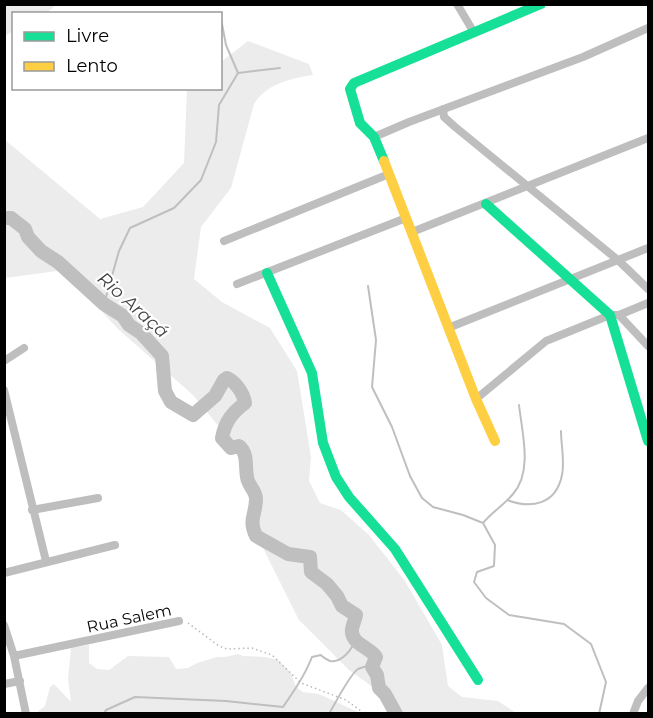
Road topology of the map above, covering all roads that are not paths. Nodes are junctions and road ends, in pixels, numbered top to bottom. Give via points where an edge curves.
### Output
1 (457, 4) edge
2 (541, 4) edge
3 (648, 28) edge
4 (473, 32) junction
5 (443, 109) junction
6 (374, 137) junction
7 (648, 138) edge
8 (389, 174) junction
9 (530, 186) junction
10 (486, 204) junction
11 (406, 218) junction
12 (412, 232) junction
13 (224, 241) dead end
14 (648, 248) edge
15 (619, 261) junction
16 (267, 273) junction
17 (570, 279) junction
18 (237, 284) dead end
19 (648, 289) edge
20 (648, 303) edge
21 (614, 315) junction
22 (448, 328) junction
23 (648, 346) edge
24 (24, 348) dead end
25 (4, 361) edge
26 (4, 390) edge
27 (476, 399) junction
28 (495, 441) dead end
29 (648, 441) edge
30 (98, 498) dead end
31 (32, 510) junction
32 (115, 545) dead end
33 (46, 561) junction
34 (4, 573) edge
35 (178, 621) road end
36 (5, 628) edge
37 (14, 656) junction
38 (478, 680) dead end
39 (20, 681) junction
40 (4, 684) edge
41 (648, 688) edge
42 (26, 714) edge
43 (633, 714) edge

1 - 4 street
2 - 4 street
3 - 5 street via 583,57
4 - 6 street via 354,83 350,93 360,123
5 - 6 street
5 - 9 street via 444,117
6 - 8 street
7 - 9 street
8 - 11 street
8 - 13 street
9 - 10 street
9 - 15 street
10 - 12 street
10 - 17 street
11 - 12 street
11 - 16 street
12 - 22 street
14 - 15 street
15 - 17 street
15 - 19 street
16 - 18 street
16 - 38 street via 312,373 324,443 336,477 395,549
17 - 21 street
17 - 22 street
20 - 21 street
21 - 23 street
21 - 27 street via 546,340
21 - 29 street
22 - 27 street
24 - 25 street
26 - 31 street
27 - 28 street
30 - 31 street
31 - 33 street
32 - 33 street
33 - 34 street
35 - 37 street, Rua Salem
36 - 37 street
37 - 39 street
39 - 40 street
39 - 42 street
41 - 43 street

